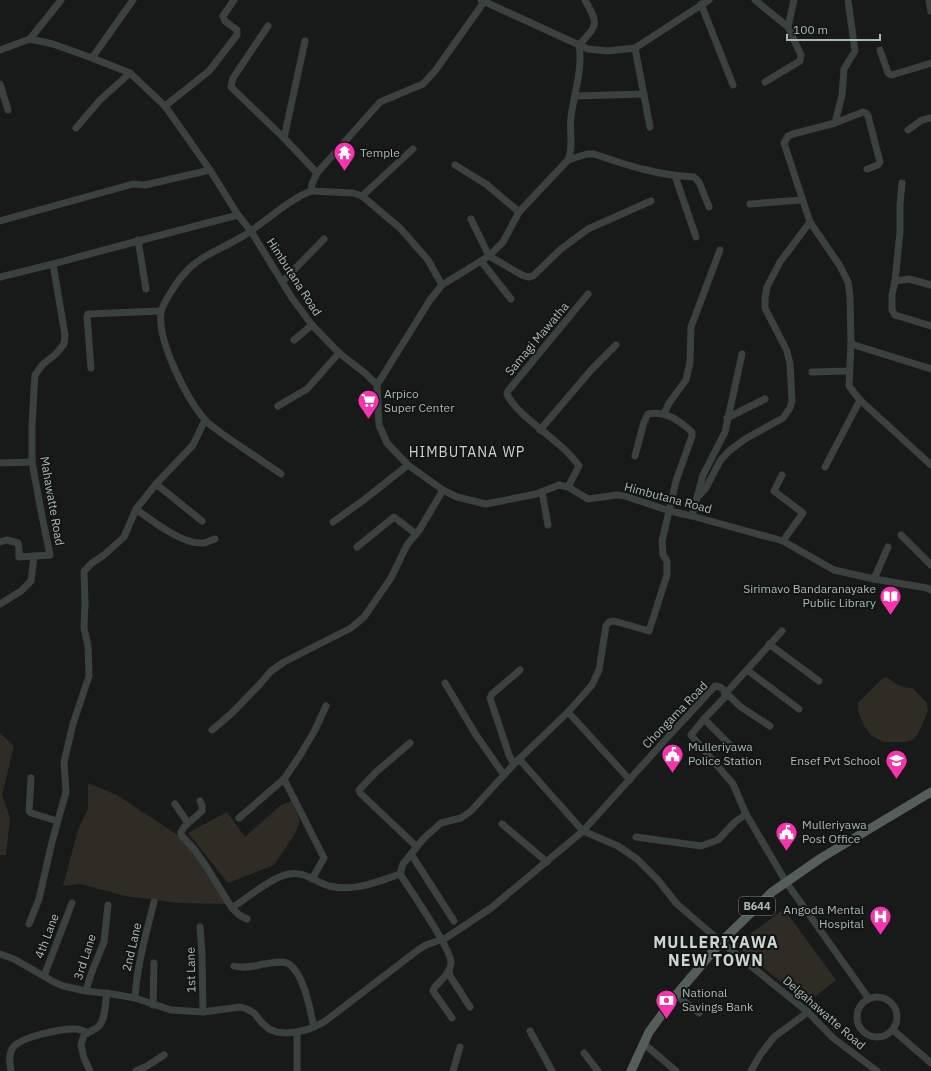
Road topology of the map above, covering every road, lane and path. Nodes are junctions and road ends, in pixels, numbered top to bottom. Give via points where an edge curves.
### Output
1 (61, 0) edge
2 (134, 0) edge
3 (234, 0) edge
4 (585, 0) edge
5 (709, 0) edge
6 (755, 0) edge
7 (794, 0) edge
8 (848, 0) edge
9 (929, 0) edge
10 (488, 1) edge
11 (701, 4) junction
12 (931, 11) edge
13 (268, 26) dead end
14 (788, 27) junction
15 (30, 39) junction
16 (305, 41) dead end
17 (579, 45) junction
18 (635, 48) junction
19 (0, 50) edge
20 (880, 50) dead end
21 (92, 58) junction
22 (931, 63) edge
23 (130, 73) junction
24 (765, 82) dead end
25 (0, 84) edge
26 (734, 86) dead end
27 (644, 94) junction
28 (575, 96) junction
29 (165, 106) junction
30 (8, 110) dead end
31 (931, 118) edge
32 (835, 123) junction
33 (650, 127) dead end
34 (76, 128) dead end
35 (908, 130) dead end
36 (284, 138) junction
37 (413, 149) dead end
38 (568, 160) junction
39 (455, 165) dead end
40 (867, 169) dead end
41 (210, 170) junction
42 (317, 173) junction
43 (675, 176) junction
44 (902, 184) dead end
45 (311, 191) junction
46 (362, 196) junction
47 (801, 200) junction
48 (651, 201) dead end
49 (750, 204) dead end
50 (709, 207) dead end
51 (519, 212) junction
52 (238, 215) junction
53 (471, 219) dead end
54 (0, 221) edge
55 (810, 222) junction
56 (251, 231) junction
57 (696, 237) dead end
58 (324, 239) dead end
59 (138, 240) junction
60 (720, 250) dead end
61 (489, 256) junction
62 (482, 261) junction
63 (53, 264) junction
64 (0, 277) edge
65 (895, 281) junction
66 (283, 282) junction
67 (442, 285) junction
68 (931, 285) edge
69 (146, 289) dead end
70 (588, 294) dead end
71 (511, 299) dead end
72 (161, 311) junction
73 (312, 325) junction
74 (931, 326) edge
75 (294, 340) dead end
76 (851, 344) junction
77 (616, 345) dead end
78 (339, 353) junction
79 (742, 354) dead end
80 (91, 368) dead end
81 (931, 369) edge
82 (849, 371) junction
83 (812, 372) dead end
84 (376, 385) junction
85 (765, 399) dead end
86 (860, 400) junction
87 (278, 406) dead end
88 (664, 414) junction
89 (727, 418) junction
90 (205, 420) junction
91 (540, 430) junction
92 (634, 456) dead end
93 (32, 462) junction
94 (0, 463) edge
95 (931, 463) edge
96 (408, 464) junction
97 (824, 467) dead end
98 (281, 474) dead end
99 (782, 475) dead end
100 (156, 484) junction
101 (568, 487) junction
102 (443, 490) junction
103 (542, 492) junction
104 (698, 497) junction
105 (136, 509) junction
106 (670, 511) junction
107 (692, 516) junction
108 (202, 522) dead end
109 (333, 522) dead end
110 (548, 525) dead end
111 (416, 534) junction
112 (901, 536) dead end
113 (215, 539) dead end
114 (783, 541) junction
115 (0, 542) edge
116 (357, 547) dead end
117 (888, 547) dead end
118 (34, 556) junction
119 (931, 565) edge
120 (874, 579) junction
121 (931, 580) edge
122 (929, 589) edge
123 (0, 604) edge
124 (782, 631) dead end
125 (769, 644) junction
126 (520, 670) dead end
127 (747, 670) junction
128 (819, 681) dead end
129 (445, 683) dead end
130 (725, 695) junction
131 (326, 706) dead end
132 (798, 709) dead end
133 (568, 712) junction
134 (704, 719) junction
135 (770, 726) dead end
136 (212, 730) dead end
137 (410, 743) dead end
138 (735, 750) dead end
139 (516, 762) junction
140 (504, 775) junction
141 (31, 778) dead end
142 (284, 779) junction
143 (630, 780) junction
144 (931, 792) edge
145 (200, 801) dead end
146 (175, 804) dead end
147 (746, 814) junction
148 (239, 818) dead end
149 (58, 821) junction
150 (188, 823) junction
151 (502, 824) dead end
152 (584, 831) junction
153 (636, 837) dead end
154 (416, 846) junction
155 (411, 854) junction
156 (547, 862) junction
157 (400, 874) junction
158 (312, 879) junction
159 (786, 882) junction
160 (154, 902) dead end
161 (72, 903) dead end
162 (108, 905) dead end
163 (232, 908) junction
164 (247, 919) dead end
165 (454, 921) dead end
166 (29, 924) dead end
167 (200, 928) dead end
168 (441, 939) junction
169 (721, 942) junction
170 (0, 954) edge
171 (154, 963) dead end
172 (234, 966) dead end
173 (449, 971) junction
174 (44, 976) junction
175 (86, 991) junction
176 (107, 993) junction
177 (676, 995) junction
178 (135, 998) junction
179 (869, 999) junction
180 (153, 1005) junction
181 (470, 1007) dead end
182 (203, 1012) junction
183 (808, 1012) junction
184 (699, 1013) dead end
185 (452, 1018) dead end
186 (314, 1027) junction
187 (893, 1030) junction
188 (530, 1031) dead end
189 (297, 1032) junction
190 (88, 1033) junction
191 (643, 1043) junction
192 (460, 1047) dead end
193 (584, 1053) dead end
194 (164, 1055) dead end
195 (931, 1063) edge
196 (11, 1071) edge
197 (90, 1071) edge
198 (136, 1071) edge
199 (297, 1071) edge
200 (453, 1071) edge
201 (552, 1071) edge
202 (598, 1071) edge
203 (631, 1071) edge
204 (676, 1071) edge
205 (751, 1071) edge
206 (876, 1071) edge

1 - 15 street
2 - 21 street
3 - 29 street via 223,16 237,30 237,35 209,71
4 - 17 street via 595,17 595,23 594,29
5 - 11 street
6 - 14 street
7 - 14 street
8 - 32 street via 855,51 844,69 842,95
9 - 12 street
10 - 17 street
10 - 42 street via 423,84 380,102
11 - 18 street
11 - 26 street
13 - 36 street via 233,78 231,87
14 - 24 street via 801,55 800,61
15 - 19 street
15 - 21 street, Himbutana Road
16 - 36 street
17 - 18 street via 588,50
17 - 28 street via 581,56
18 - 27 street
20 - 22 street via 888,73 892,75
21 - 23 street, Himbutana Road
23 - 29 street, Himbutana Road
23 - 34 street via 100,100
25 - 30 street
27 - 28 street
27 - 33 street
28 - 38 street via 571,118 572,151
29 - 41 street, Himbutana Road
31 - 35 street via 922,120
32 - 40 street via 860,112 866,113 880,162
32 - 47 street via 793,134 785,139
36 - 42 street
37 - 46 street
38 - 43 street via 594,154 636,168
38 - 51 street
39 - 51 street via 486,184
41 - 52 street, Himbutana Road
41 - 54 street via 145,185 133,184
42 - 45 street
43 - 50 street via 694,177 699,182
43 - 57 street
44 - 65 street
45 - 46 street via 353,193
45 - 56 street via 300,195
46 - 67 street via 400,228 428,260
47 - 49 street
47 - 55 street
48 - 61 street via 588,229 561,249 533,276 522,275
51 - 61 street via 502,242
52 - 56 street, Himbutana Road
52 - 59 street
53 - 61 street
55 - 76 street via 848,282
55 - 104 street via 780,262 765,298 765,308 787,351 790,364 790,408 783,418 745,439 728,452
56 - 66 street, Himbutana Road
56 - 72 street via 204,256 185,272 174,286
58 - 66 street
59 - 63 street
59 - 69 street
60 - 88 street via 691,327 690,362 686,380
61 - 62 street
62 - 67 street
62 - 71 street
63 - 64 street
63 - 93 street, Mahawatte Road via 65,340 56,354 35,374
65 - 68 street via 909,278
65 - 74 street via 892,310 895,315
66 - 73 street, Himbutana Road
67 - 84 street
70 - 91 street, Samagi Mawatha via 508,391 511,402
72 - 80 street via 88,314
72 - 90 street via 162,332 183,388
73 - 75 street
73 - 78 street, Himbutana Road
76 - 81 street
76 - 82 street
77 - 91 street
78 - 84 street, Himbutana Road
78 - 87 street via 307,389
79 - 89 street
82 - 83 street
82 - 86 street via 849,386
84 - 96 street via 379,425 387,443
85 - 89 street
86 - 95 street
86 - 97 street
88 - 92 street via 648,414
88 - 106 street via 692,432 676,481
89 - 104 street via 725,432 703,474
90 - 98 street
90 - 100 street via 193,445
91 - 101 street, Samagi Mawatha via 579,466
93 - 94 street
93 - 118 street, Mahawatte Road via 50,554
96 - 102 street
96 - 109 street
99 - 114 street via 774,491 803,513
100 - 105 street
100 - 108 street
101 - 103 street via 559,485
101 - 106 street, Himbutana Road via 588,499 625,496
102 - 103 street via 457,497 486,504
102 - 111 street
103 - 110 street
104 - 107 street
105 - 113 street via 161,527 184,539 202,543
105 - 149 street via 124,537 84,571 84,628 88,646 89,676 64,762 66,792
106 - 107 street, Himbutana Road
106 - 133 street via 662,540 667,575 649,631 614,621 609,622 606,626 597,675 592,685
107 - 114 street, Himbutana Road
111 - 116 street via 394,517
111 - 136 street via 407,545 391,578 364,617 351,628 271,671 232,713
112 - 119 street
114 - 120 street, Himbutana Road via 834,570
115 - 118 street via 7,540 18,543 19,557
117 - 120 street
118 - 123 street via 31,581 21,591
120 - 122 street, Himbutana Road
121 - 122 street
124 - 125 street
125 - 127 street
125 - 128 street
126 - 139 street via 490,698 509,755
127 - 130 street
127 - 132 street
129 - 140 street
130 - 134 street, Chongama Road
130 - 135 street
130 - 143 street, Chongama Road via 724,690 715,686
131 - 142 street via 307,744
133 - 139 street
133 - 143 street
134 - 138 street
134 - 147 street, Chongama Road via 691,735 729,777
137 - 154 street via 359,790
139 - 140 street
139 - 152 street
140 - 154 street via 470,811 461,818 441,823
141 - 149 street via 29,811
142 - 148 street
142 - 158 street via 324,858
143 - 152 street, Chongama Road
144 - 159 main road, B644
145 - 150 street via 202,811
146 - 150 street
147 - 153 street via 718,840 701,846
147 - 159 street, Chongama Road
149 - 166 street via 39,899
150 - 163 street via 181,835 202,860
151 - 156 street
152 - 156 street, Chongama Road
152 - 169 street, Delgahawatte Road via 618,846 637,859 676,903
154 - 155 street
155 - 157 street via 402,864
155 - 165 street
156 - 168 street, Chongama Road via 491,908
157 - 158 street via 367,886 345,888 330,886
157 - 168 street
158 - 163 street via 301,874 282,876
159 - 169 main road, B644 via 772,892
159 - 179 street, Chongama Road
160 - 178 street, 2nd Lane via 136,978
161 - 174 street, 4th Lane
162 - 175 street, 3rd Lane via 104,942
163 - 164 street
167 - 182 street, 1st Lane
168 - 173 street via 449,954
168 - 186 street, Chongama Road via 418,950 335,1014
169 - 177 main road, B644
169 - 183 street, Delgahawatte Road
170 - 174 street, Chongama Road
171 - 180 street
172 - 186 street via 245,968 276,962 288,964 297,972
173 - 181 street
173 - 185 street via 433,991
174 - 175 street, Chongama Road via 63,986
175 - 176 street, Chongama Road
176 - 178 street, Chongama Road
176 - 190 street via 104,1016 100,1024
177 - 184 street
177 - 191 main road, B644
178 - 180 street, Chongama Road
179 - 187 street via 882,997 893,1005 897,1017
179 - 187 street via 860,1007 857,1014 860,1026 875,1037
180 - 182 street, Chongama Road via 171,1010
182 - 189 street, Chongama Road via 247,1009 269,1029 286,1033
183 - 205 street via 774,1037
183 - 206 street, Delgahawatte Road via 833,1038
186 - 189 street, Chongama Road
187 - 195 street
188 - 201 street
189 - 199 street
190 - 196 street via 77,1028 54,1031 21,1042 12,1049 9,1060
190 - 197 street via 84,1035 81,1045
191 - 203 main road, B644
191 - 204 street
192 - 200 street
193 - 202 street
194 - 198 street

